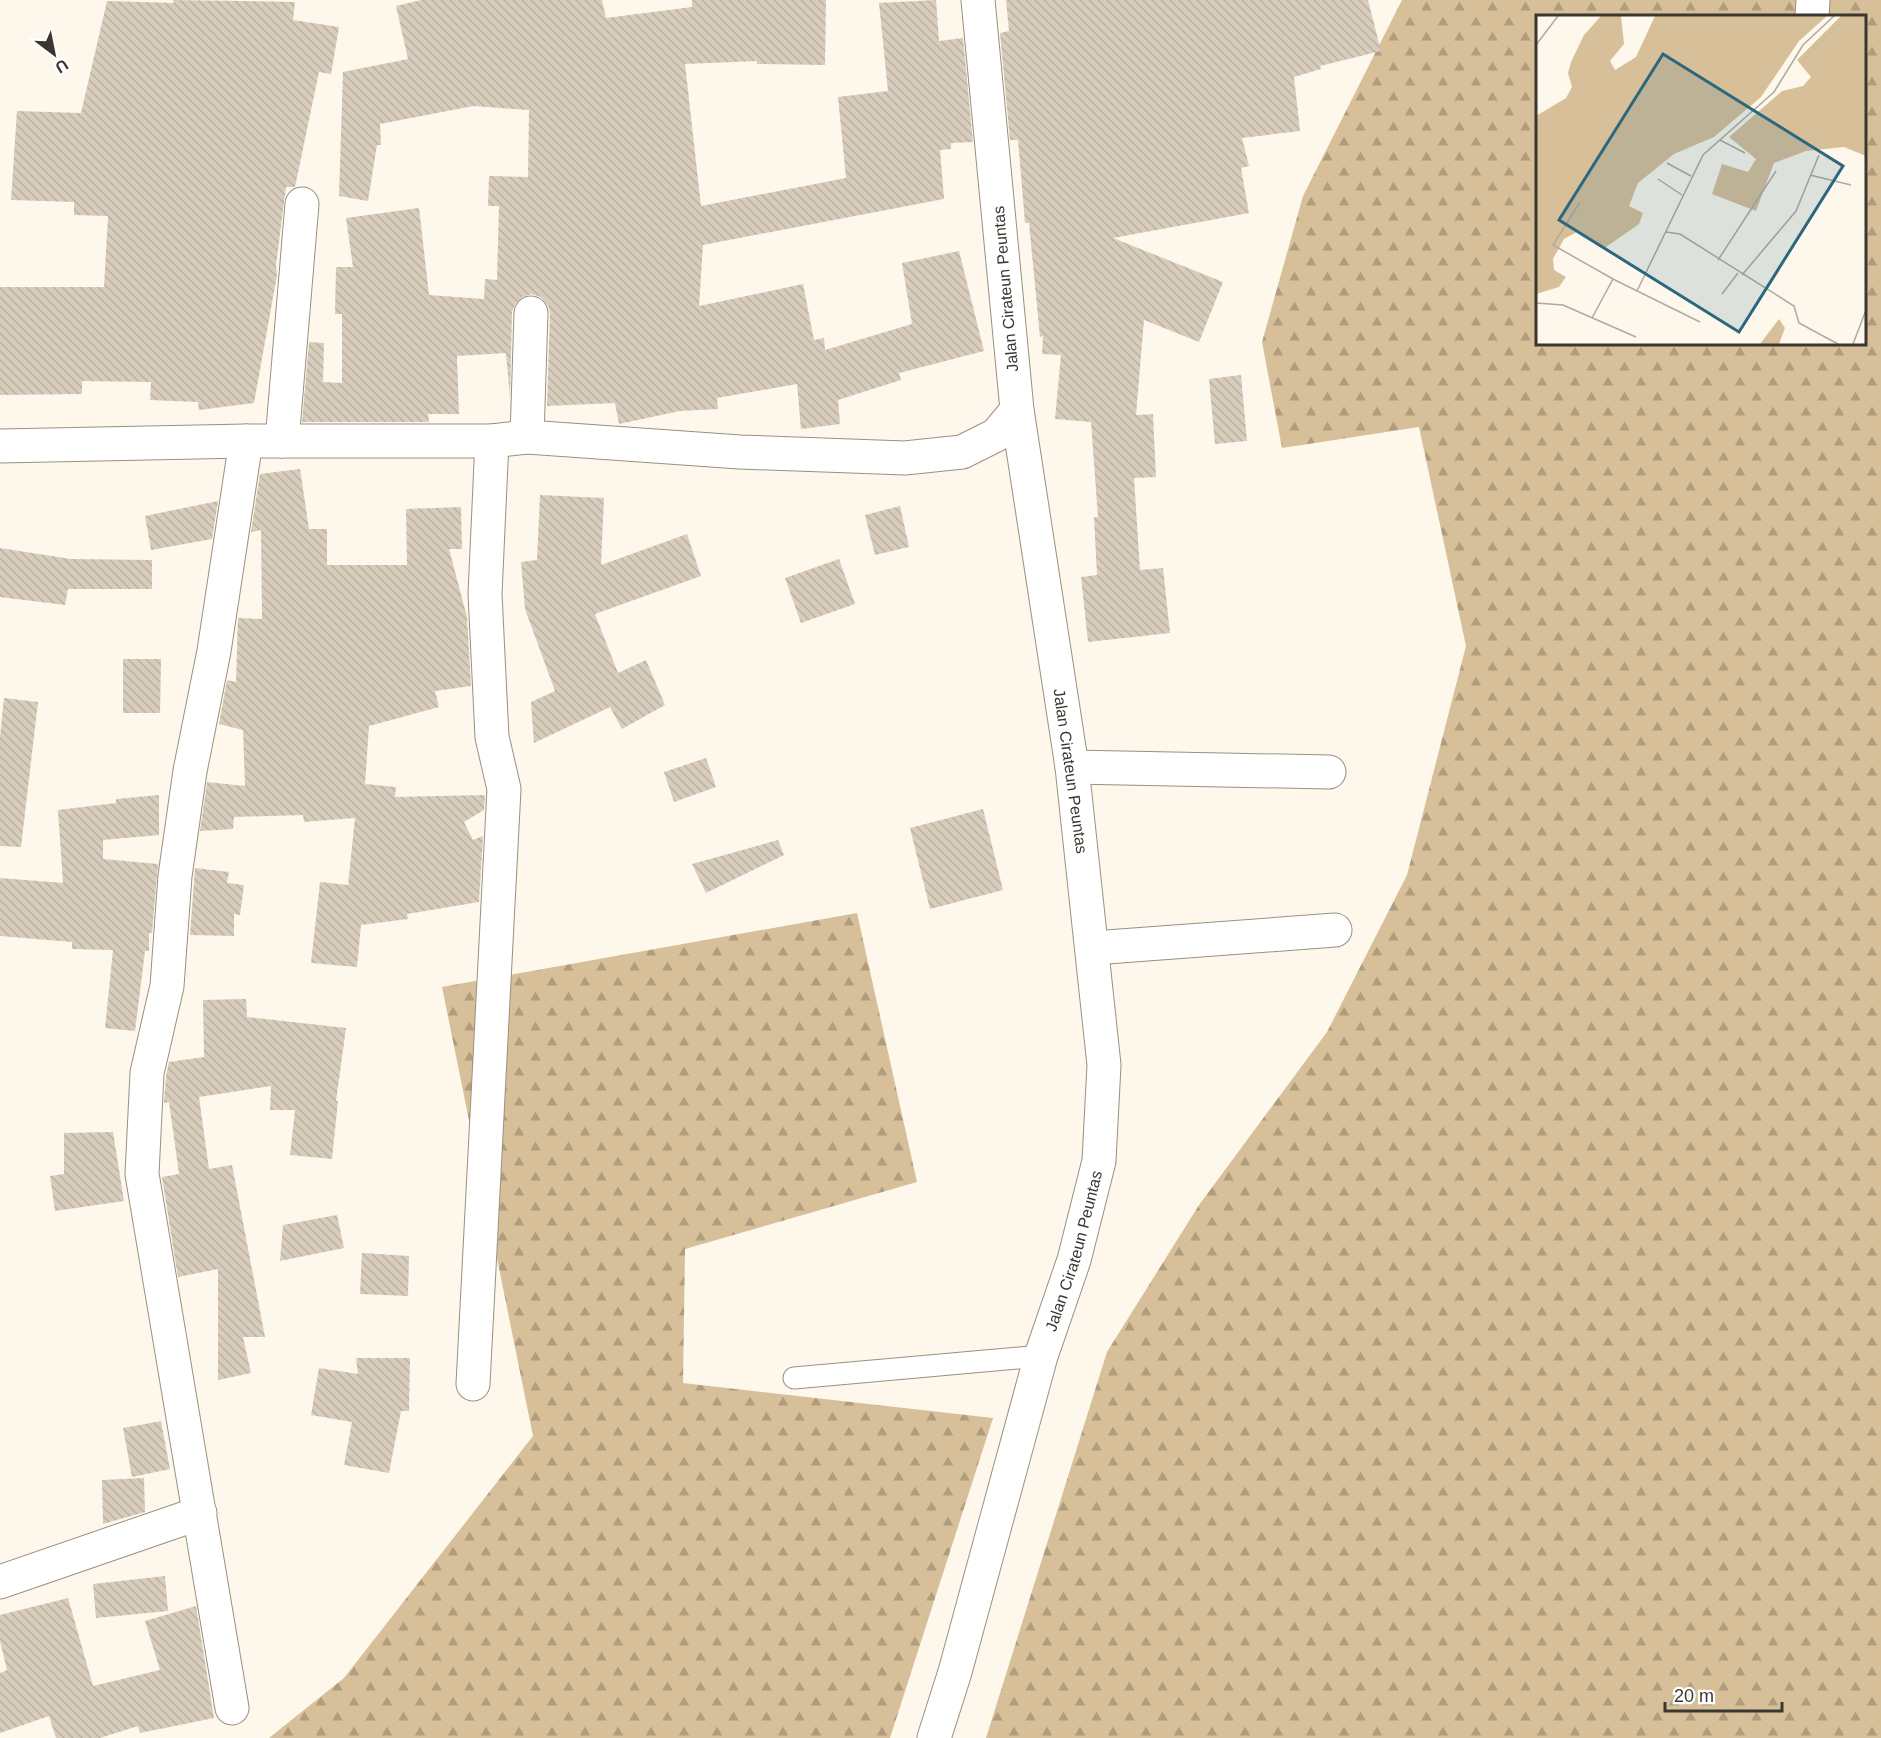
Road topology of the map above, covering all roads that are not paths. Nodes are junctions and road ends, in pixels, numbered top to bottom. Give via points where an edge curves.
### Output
1 (978, 0) edge
2 (1813, 0) edge
3 (1812, 15) edge
4 (302, 204) dead end
5 (531, 314) dead end
6 (1017, 410) junction
7 (527, 437) junction
8 (246, 441) junction
9 (282, 441) junction
10 (492, 441) junction
11 (0, 446) edge
12 (1072, 766) junction
13 (1329, 772) dead end
14 (1335, 930) dead end
15 (1093, 948) junction
16 (1041, 1356) junction
17 (794, 1378) dead end
18 (473, 1384) dead end
19 (200, 1514) junction
20 (0, 1581) edge
21 (232, 1708) dead end
22 (934, 1738) edge

1 - 6 street, Jalan Cirateun Peuntas
2 - 3 street
4 - 9 street
5 - 7 street
6 - 7 street via 996,435 962,452 906,458 740,452
6 - 12 street, Jalan Cirateun Peuntas
7 - 10 street
8 - 9 street
8 - 11 street
8 - 19 street via 214,651 190,771 175,876 167,986 147,1072 141,1174
9 - 10 street
10 - 18 street via 485,594 492,737 504,789
12 - 13 street
12 - 15 street, Jalan Cirateun Peuntas
14 - 15 street
15 - 16 street, Jalan Cirateun Peuntas via 1104,1065 1099,1161 1074,1260
16 - 17 lane
16 - 22 street, Jalan Cirateun Peuntas
19 - 20 street
19 - 21 street

